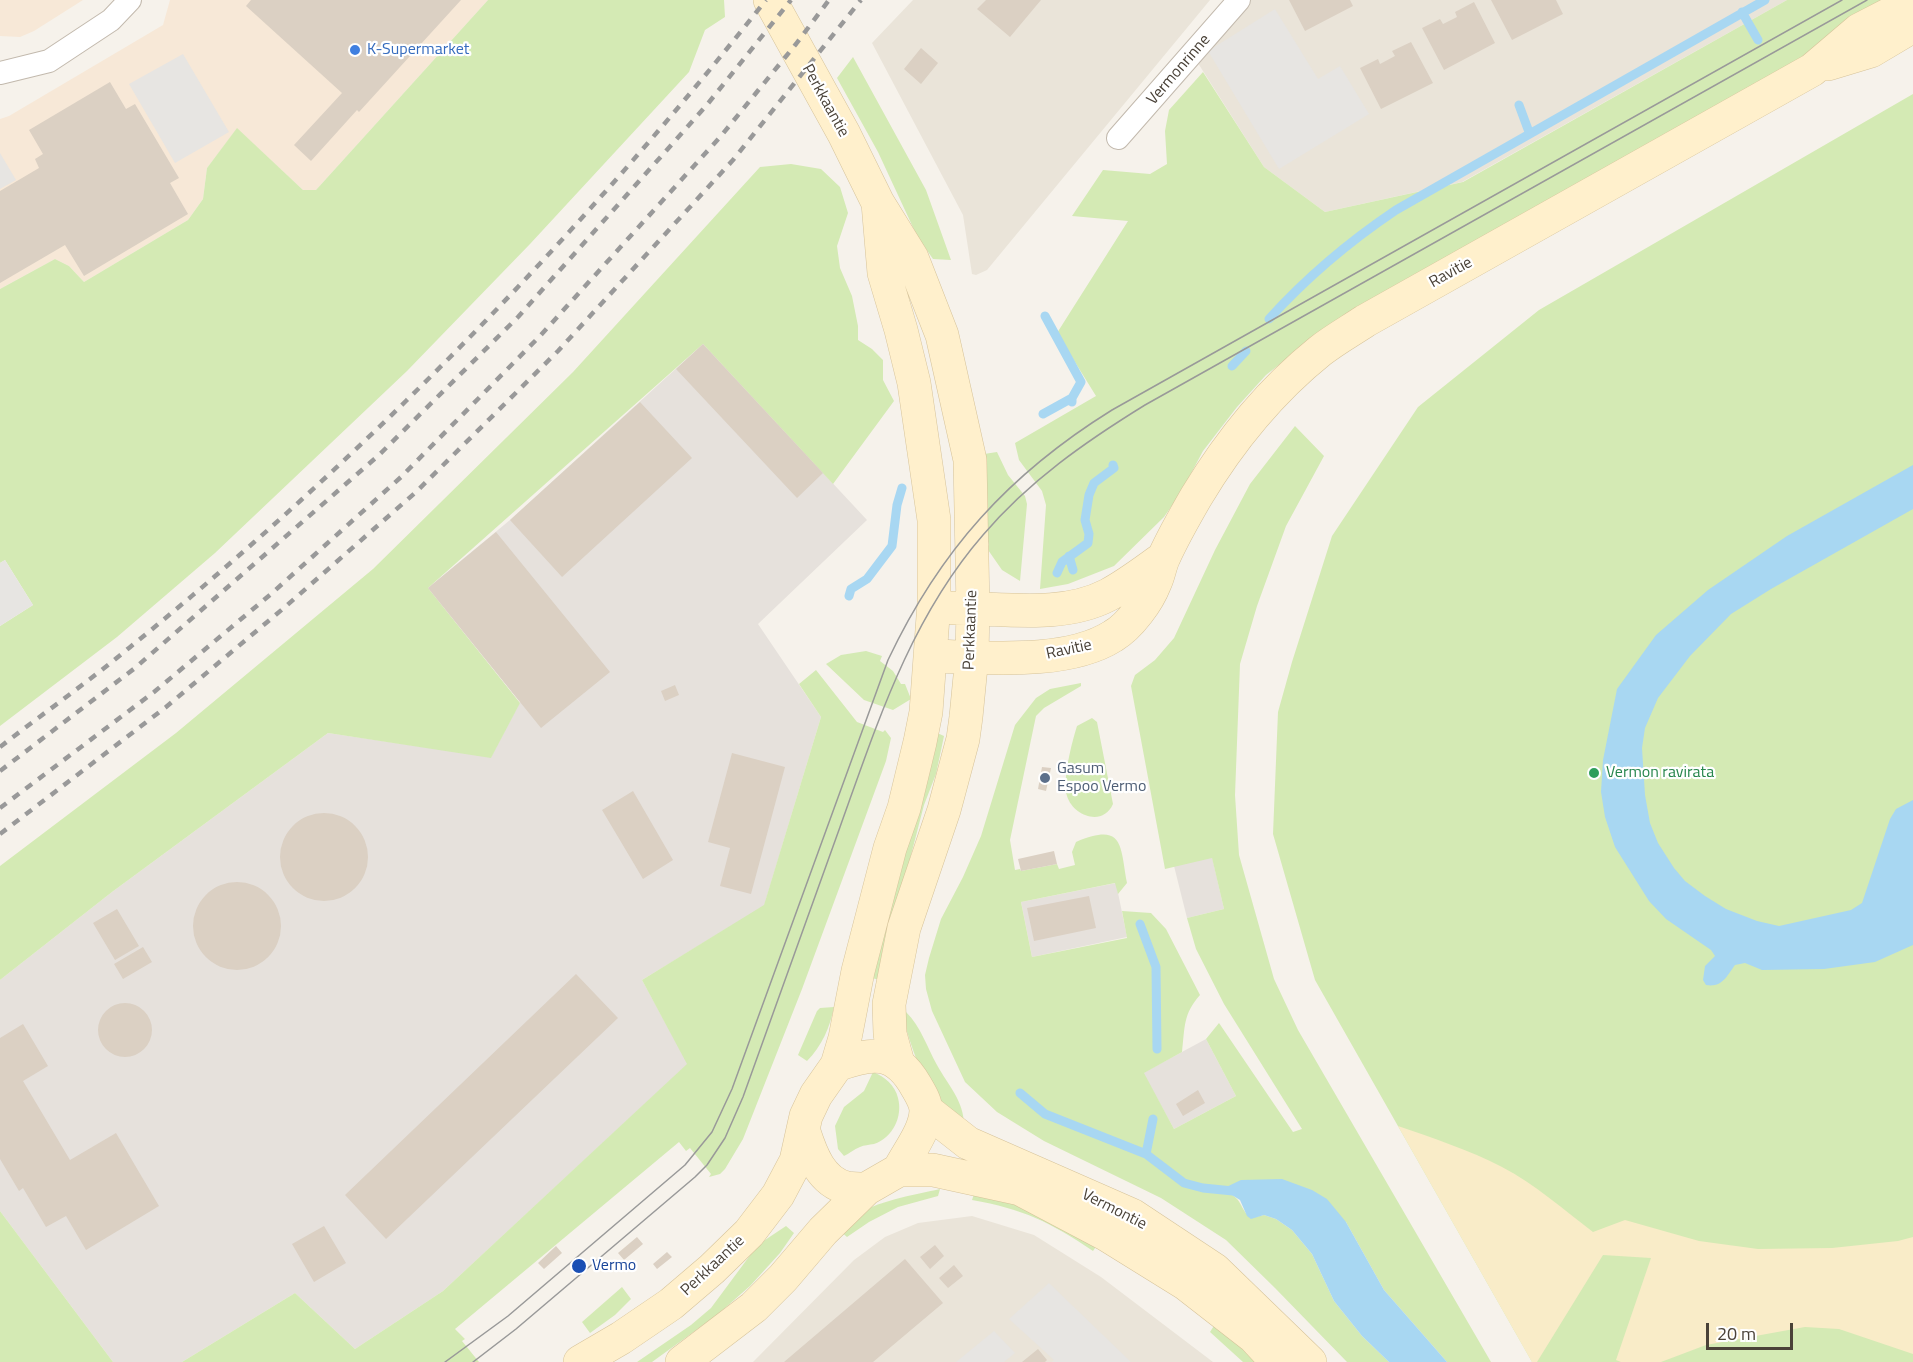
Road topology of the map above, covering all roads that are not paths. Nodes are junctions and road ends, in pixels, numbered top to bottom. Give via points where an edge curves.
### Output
1 (130, 0) edge
2 (770, 0) edge
3 (1239, 0) edge
4 (1913, 2) edge
5 (1913, 27) edge
6 (1812, 70) junction
7 (0, 73) edge
8 (1118, 138) dead end
9 (878, 203) junction
10 (1162, 559) junction
11 (934, 608) junction
12 (973, 608) junction
13 (930, 656) junction
14 (972, 656) junction
15 (898, 1063) junction
16 (837, 1065) junction
17 (926, 1110) junction
18 (804, 1132) junction
19 (899, 1170) junction
20 (866, 1189) junction
21 (580, 1362) edge
22 (682, 1362) edge
23 (1277, 1362) edge
24 (1310, 1362) edge

1 - 7 street via 111,20 49,61
2 - 9 main road, Perkkaantie
3 - 8 street, Vermonrinne
4 - 6 main road, Ravitie via 1859,30
5 - 6 main road, Ravitie via 1871,51
6 - 10 main road, Ravitie via 1365,321 1321,351 1283,384 1235,438
9 - 11 main road, Perkkaantie via 884,273 914,383 934,520
9 - 12 main road, Perkkaantie via 912,258 942,335 970,460
10 - 12 main road, Ravitie via 1108,595 1081,606 1052,610
10 - 14 main road, Ravitie via 1156,582 1143,606 1115,636 1058,654 1022,658
11 - 12 main road, Ravitie
11 - 13 main road, Perkkaantie
12 - 14 main road, Perkkaantie
13 - 14 main road, Ravitie
13 - 16 main road, Perkkaantie via 920,742 862,955
14 - 15 main road, Perkkaantie via 963,739 944,810 904,928 889,1004 890,1034
15 - 16 main road via 882,1056 861,1056
15 - 17 main road via 912,1079
16 - 18 main road via 816,1095 806,1116
17 - 19 main road via 919,1134
17 - 24 main road, Vermontie via 968,1143 1132,1215 1215,1270
18 - 20 main road via 810,1153 828,1178 844,1187
18 - 21 main road, Perkkaantie via 796,1161 778,1195 749,1233 671,1304
19 - 20 main road
19 - 23 main road, Vermontie via 933,1170 1020,1189 1107,1235 1186,1284 1254,1337
20 - 22 main road via 754,1307

